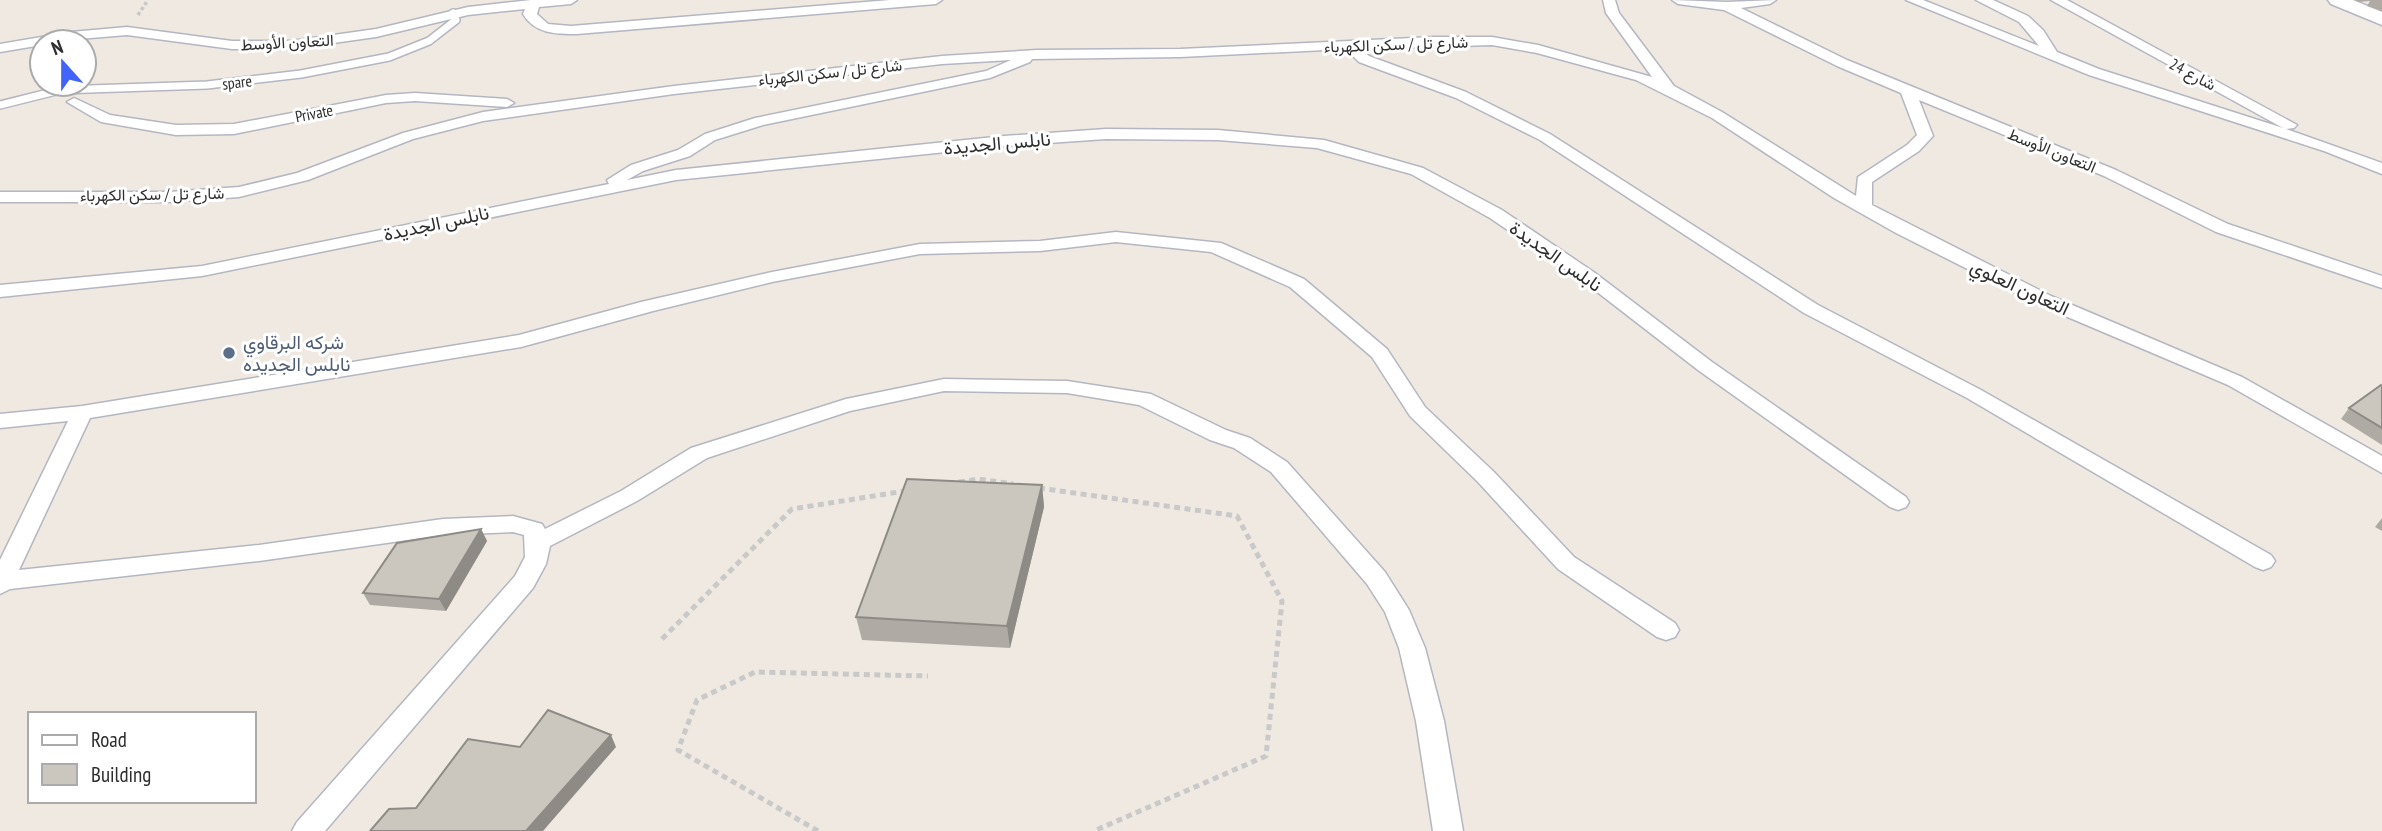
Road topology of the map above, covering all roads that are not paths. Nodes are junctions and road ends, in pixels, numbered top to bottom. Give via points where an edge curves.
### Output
1 (572, 0) edge
2 (936, 0) edge
3 (1609, 0) edge
4 (1678, 0) edge
5 (1770, 0) edge
6 (1912, 0) edge
7 (1982, 0) edge
8 (2057, 0) edge
9 (2337, 0) edge
10 (534, 4) junction
11 (1727, 6) junction
12 (453, 13) junction
13 (2382, 19) edge
14 (1350, 45) junction
15 (0, 48) edge
16 (1037, 54) junction
17 (2051, 55) junction
18 (1668, 89) junction
19 (1908, 91) junction
20 (74, 102) dead end
21 (558, 103) dead end
22 (0, 105) edge
23 (2330, 148) junction
24 (2382, 169) edge
25 (598, 189) junction
26 (0, 197) edge
27 (1864, 208) junction
28 (2382, 282) edge
29 (0, 291) edge
30 (82, 413) junction
31 (0, 421) edge
32 (2382, 466) edge
33 (1898, 502) dead end
34 (538, 542) junction
35 (2263, 561) dead end
36 (1, 582) edge
37 (1666, 630) dead end
38 (307, 831) edge
39 (1448, 831) edge

1 - 10 street, التعاون الأوسط
2 - 10 street via 577,30 534,22 530,14
3 - 18 street
4 - 11 street, التعاون الأوسط
5 - 11 street, التعاون الأوسط
6 - 17 street
7 - 17 street via 2025,18 2045,40
8 - 23 street, شارع 24
9 - 13 street
10 - 12 street, التعاون الأوسط
11 - 19 street, التعاون الأوسط via 1842,64
12 - 15 street, التعاون الأوسط via 376,33 291,45 232,45 127,31
12 - 22 lane, spare via 456,20 429,41 389,57 207,85 60,90
14 - 16 street, شارع تل / سكن الكهرباء
14 - 18 street, شارع تل / سكن الكهرباء via 1499,42 1611,68
14 - 35 street via 1364,59 1461,95 1545,137 1811,309 1974,394
16 - 25 street via 990,74 747,125 637,168
16 - 26 street, شارع تل / سكن الكهرباء via 902,64 507,112 420,132 302,177 228,193
17 - 23 street
18 - 27 street, التعاون العلوي
19 - 27 street via 1925,136 1864,180
19 - 28 street, التعاون الأوسط via 2110,173 2222,228
20 - 21 street, Private via 106,119 176,130 234,129 386,99
23 - 24 street
25 - 29 street, نابلس الجديدة via 202,271
25 - 33 street, نابلس الجديدة via 676,176 1106,134 1218,135 1318,143 1418,171 1496,214
27 - 32 street, التعاون العلوي via 2010,284 2235,381
30 - 31 street
30 - 36 street
30 - 37 street via 521,341 772,277 920,249 1040,246 1116,237 1215,247 1297,283 1380,353 1417,411 1566,564
34 - 36 street via 534,530 520,525 443,527
34 - 38 street via 536,561 524,582
34 - 39 street via 629,496 699,453 846,405 944,385 1067,387 1144,399 1242,443 1279,467 1376,578 1397,610 1412,648

